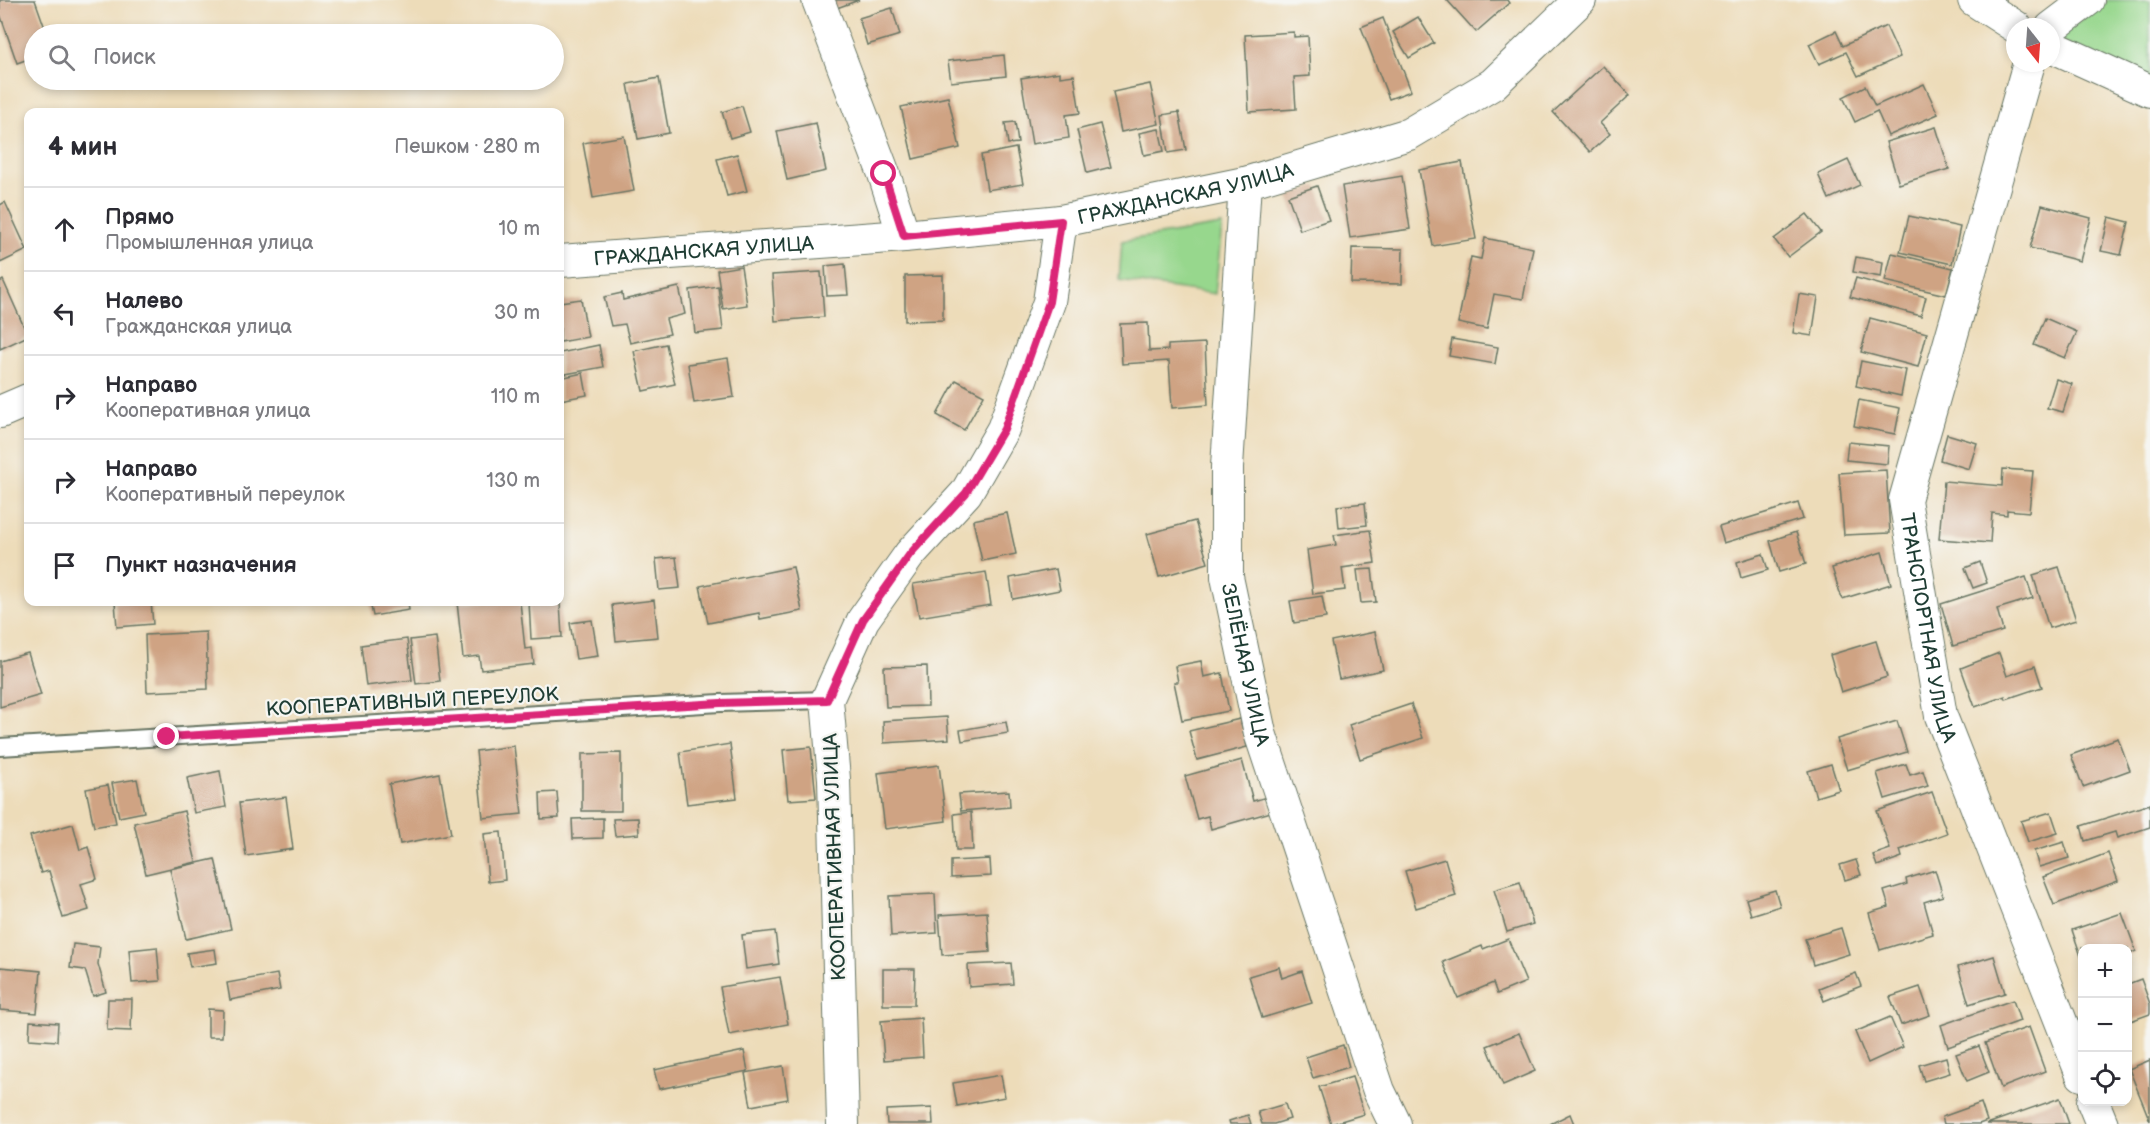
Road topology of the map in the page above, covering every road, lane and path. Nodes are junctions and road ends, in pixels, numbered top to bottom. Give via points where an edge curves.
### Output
1 (818, 0) edge
2 (1580, 0) edge
3 (1974, 0) edge
4 (2088, 0) edge
5 (2006, 21) edge
6 (2060, 21) edge
7 (2060, 50) edge
8 (2027, 72) edge
9 (2150, 91) edge
10 (1245, 183) junction
11 (1061, 221) junction
12 (904, 236) junction
13 (564, 261) edge
14 (24, 402) edge
15 (0, 412) edge
16 (827, 700) junction
17 (0, 747) edge
18 (2078, 1065) edge
19 (2095, 1106) edge
20 (843, 1124) edge
21 (1395, 1124) edge
22 (2102, 1124) edge

1 - 12 street
2 - 10 street, ГРАЖДАНСКАЯ УЛИЦА via 1493,84 1409,134
3 - 5 street
4 - 6 street
7 - 9 street
8 - 18 street, ТРАНСПОРТНАЯ УЛИЦА via 1905,500 1941,716
10 - 11 street, ГРАЖДАНСКАЯ УЛИЦА
10 - 21 street, ЗЕЛЁНАЯ УЛИЦА via 1227,467 1227,578 1260,733 1379,1091
11 - 12 street, ГРАЖДАНСКАЯ УЛИЦА
11 - 16 street, КООПЕРАТИВНАЯ УЛИЦА via 1049,302 1004,429 966,493 910,554 863,620
12 - 13 street, ГРАЖДАНСКАЯ УЛИЦА
14 - 15 street
16 - 17 lane, КООПЕРАТИВНЫЙ ПЕРЕУЛОК via 720,703
16 - 20 street, КООПЕРАТИВНАЯ УЛИЦА via 834,779
19 - 22 street

